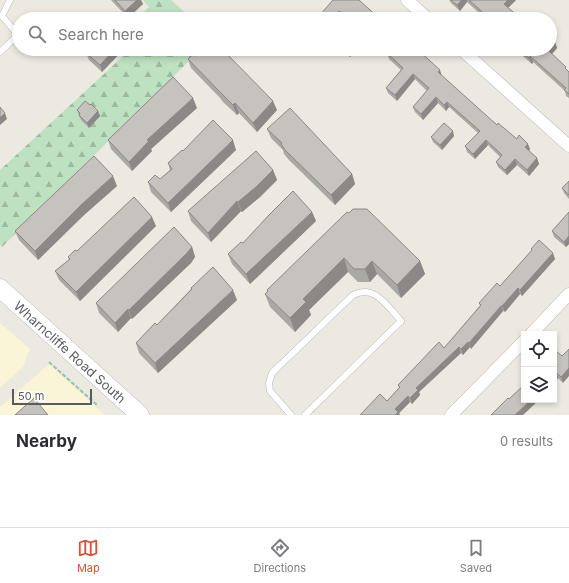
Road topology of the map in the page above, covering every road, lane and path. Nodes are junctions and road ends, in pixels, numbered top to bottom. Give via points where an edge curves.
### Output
1 (10, 0) edge
2 (407, 0) edge
3 (420, 12) edge
4 (1, 17) edge
5 (12, 28) edge
6 (12, 40) edge
7 (0, 52) edge
8 (469, 56) edge
9 (569, 146) edge
10 (0, 288) edge
11 (569, 294) edge
12 (534, 331) edge
13 (521, 345) edge
14 (50, 362) dead end
15 (98, 405) dead end
16 (140, 415) edge
17 (291, 415) edge
18 (305, 415) edge
19 (451, 415) edge

1 - 4 lane
2 - 3 street
4 - 5 lane
6 - 7 lane
8 - 9 street
10 - 16 main road, Wharncliffe Road South
11 - 12 street
13 - 19 street
14 - 15 path
17 - 18 lane via 270,391 272,373 352,295 370,292 401,321

